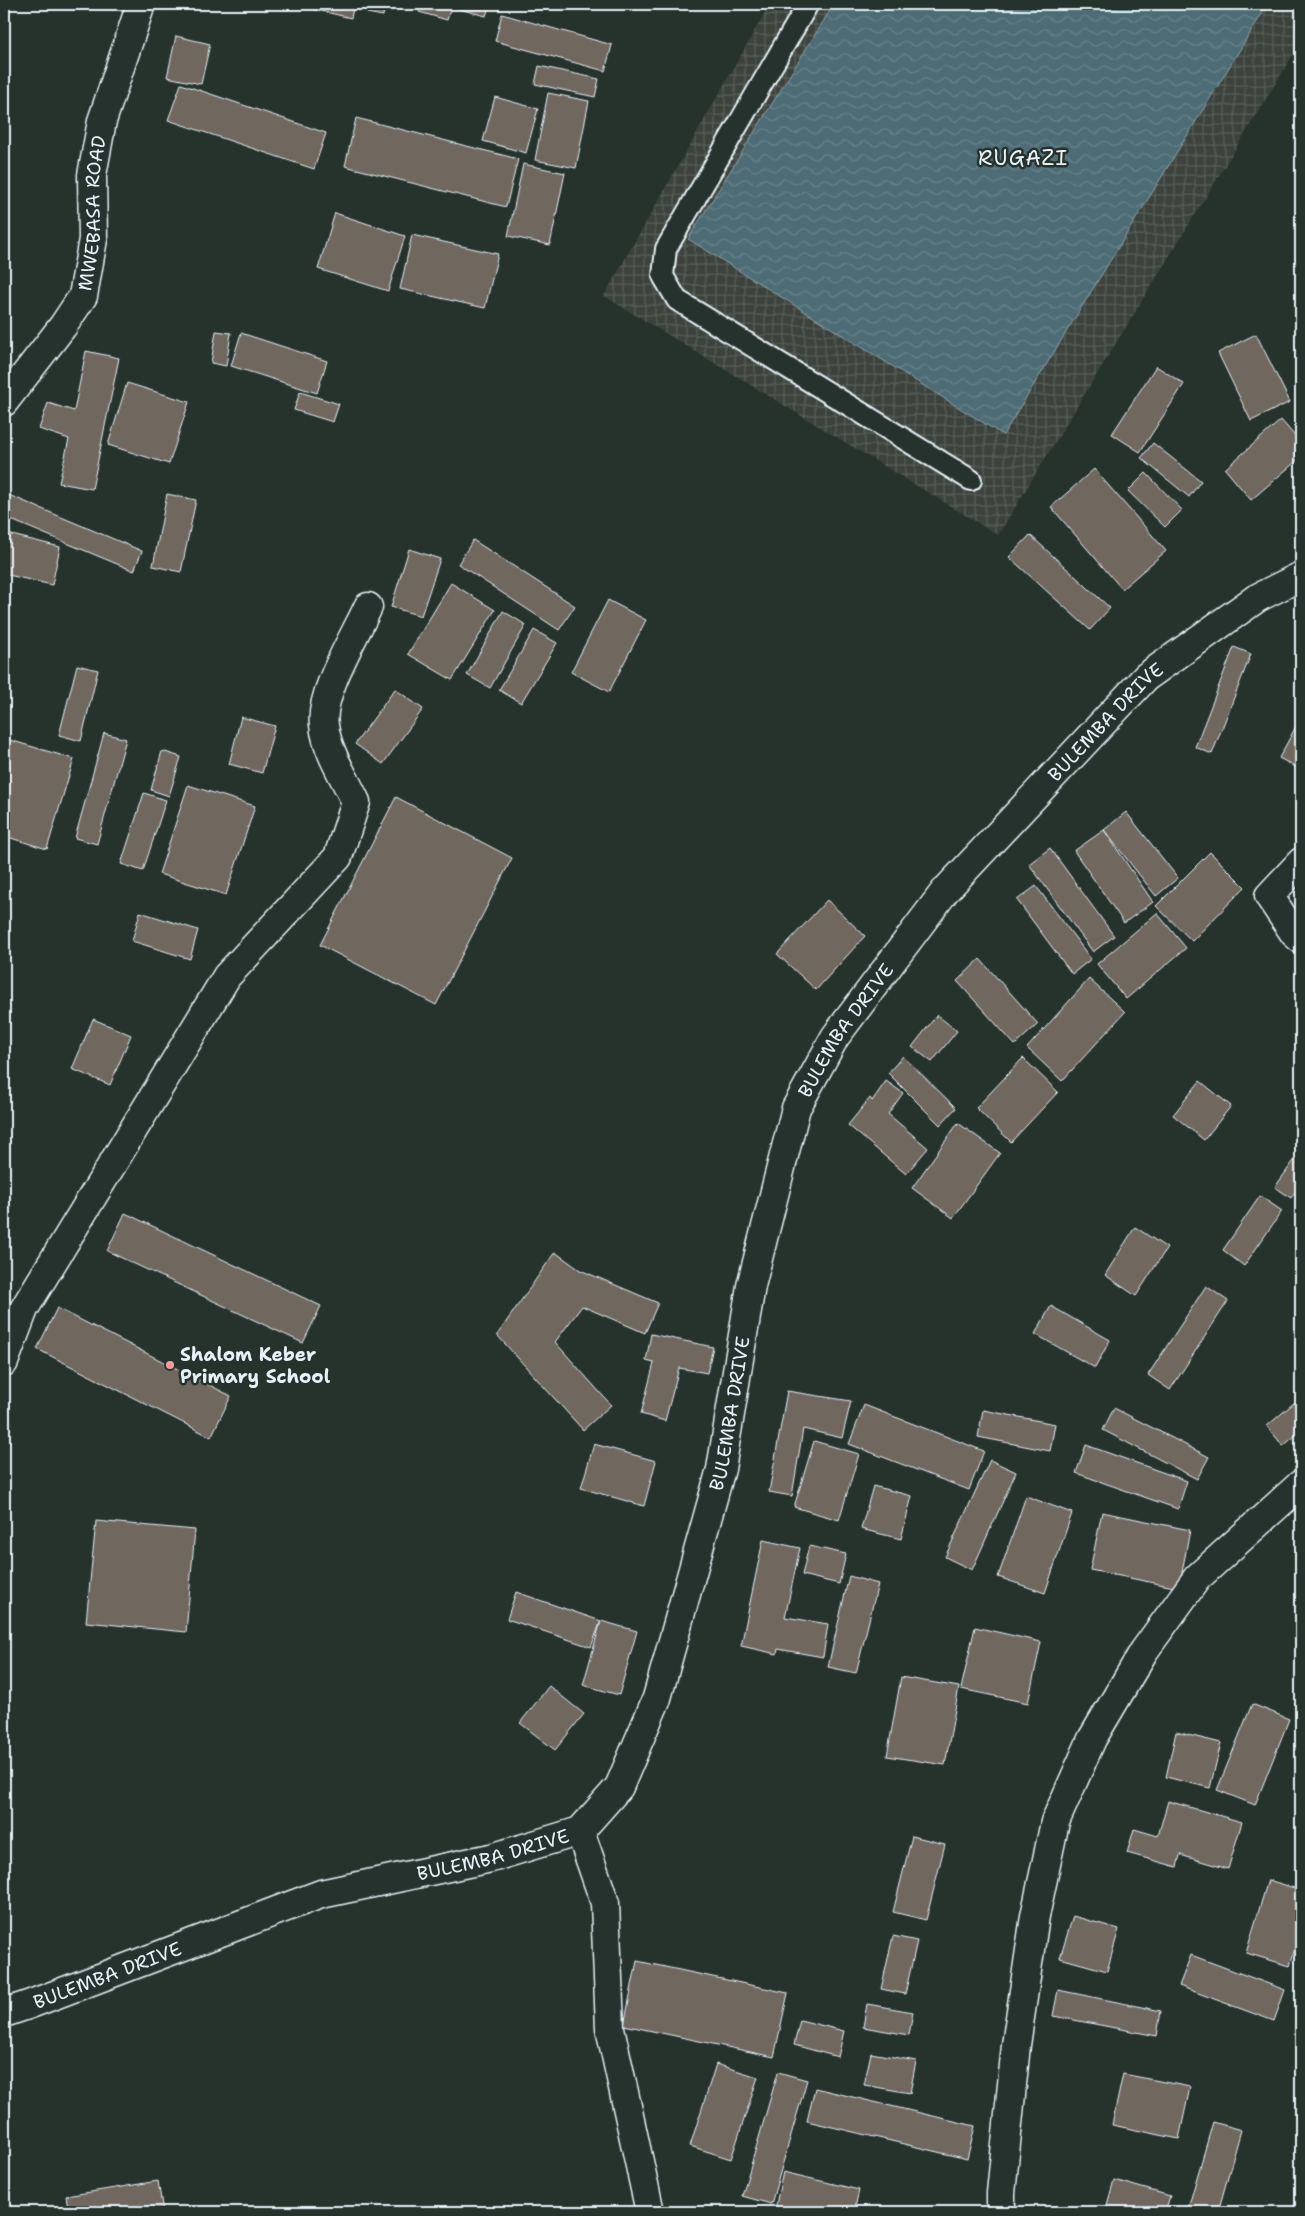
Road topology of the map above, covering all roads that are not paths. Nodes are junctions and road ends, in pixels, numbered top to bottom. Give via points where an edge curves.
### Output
1 (141, 4) edge
2 (808, 4) edge
3 (4, 402) edge
4 (971, 480) dead end
5 (1301, 576) edge
6 (368, 607) dead end
7 (1301, 862) edge
8 (1301, 939) edge
9 (4, 1362) edge
10 (1301, 1484) edge
11 (580, 1830) junction
12 (4, 2013) edge
13 (650, 2212) edge
14 (1002, 2212) edge

1 - 3 street, MWEBASA ROAD via 102,121 92,175 93,239 83,296
2 - 4 lane via 666,249 663,276 677,300
5 - 11 street, BULEMBA DRIVE via 1257,598 1146,677 945,891 834,1037 796,1108 751,1286 721,1469 657,1698 619,1787
6 - 9 street via 328,690 323,723 332,753 356,802 338,858 227,976 24,1309
7 - 8 street via 1270,896
10 - 14 street via 1197,1578 1144,1650 1092,1739 1055,1822 1035,1916 1018,2035 1001,2193
11 - 12 street, BULEMBA DRIVE via 491,1858 321,1894
11 - 13 street via 604,1903 610,2028

